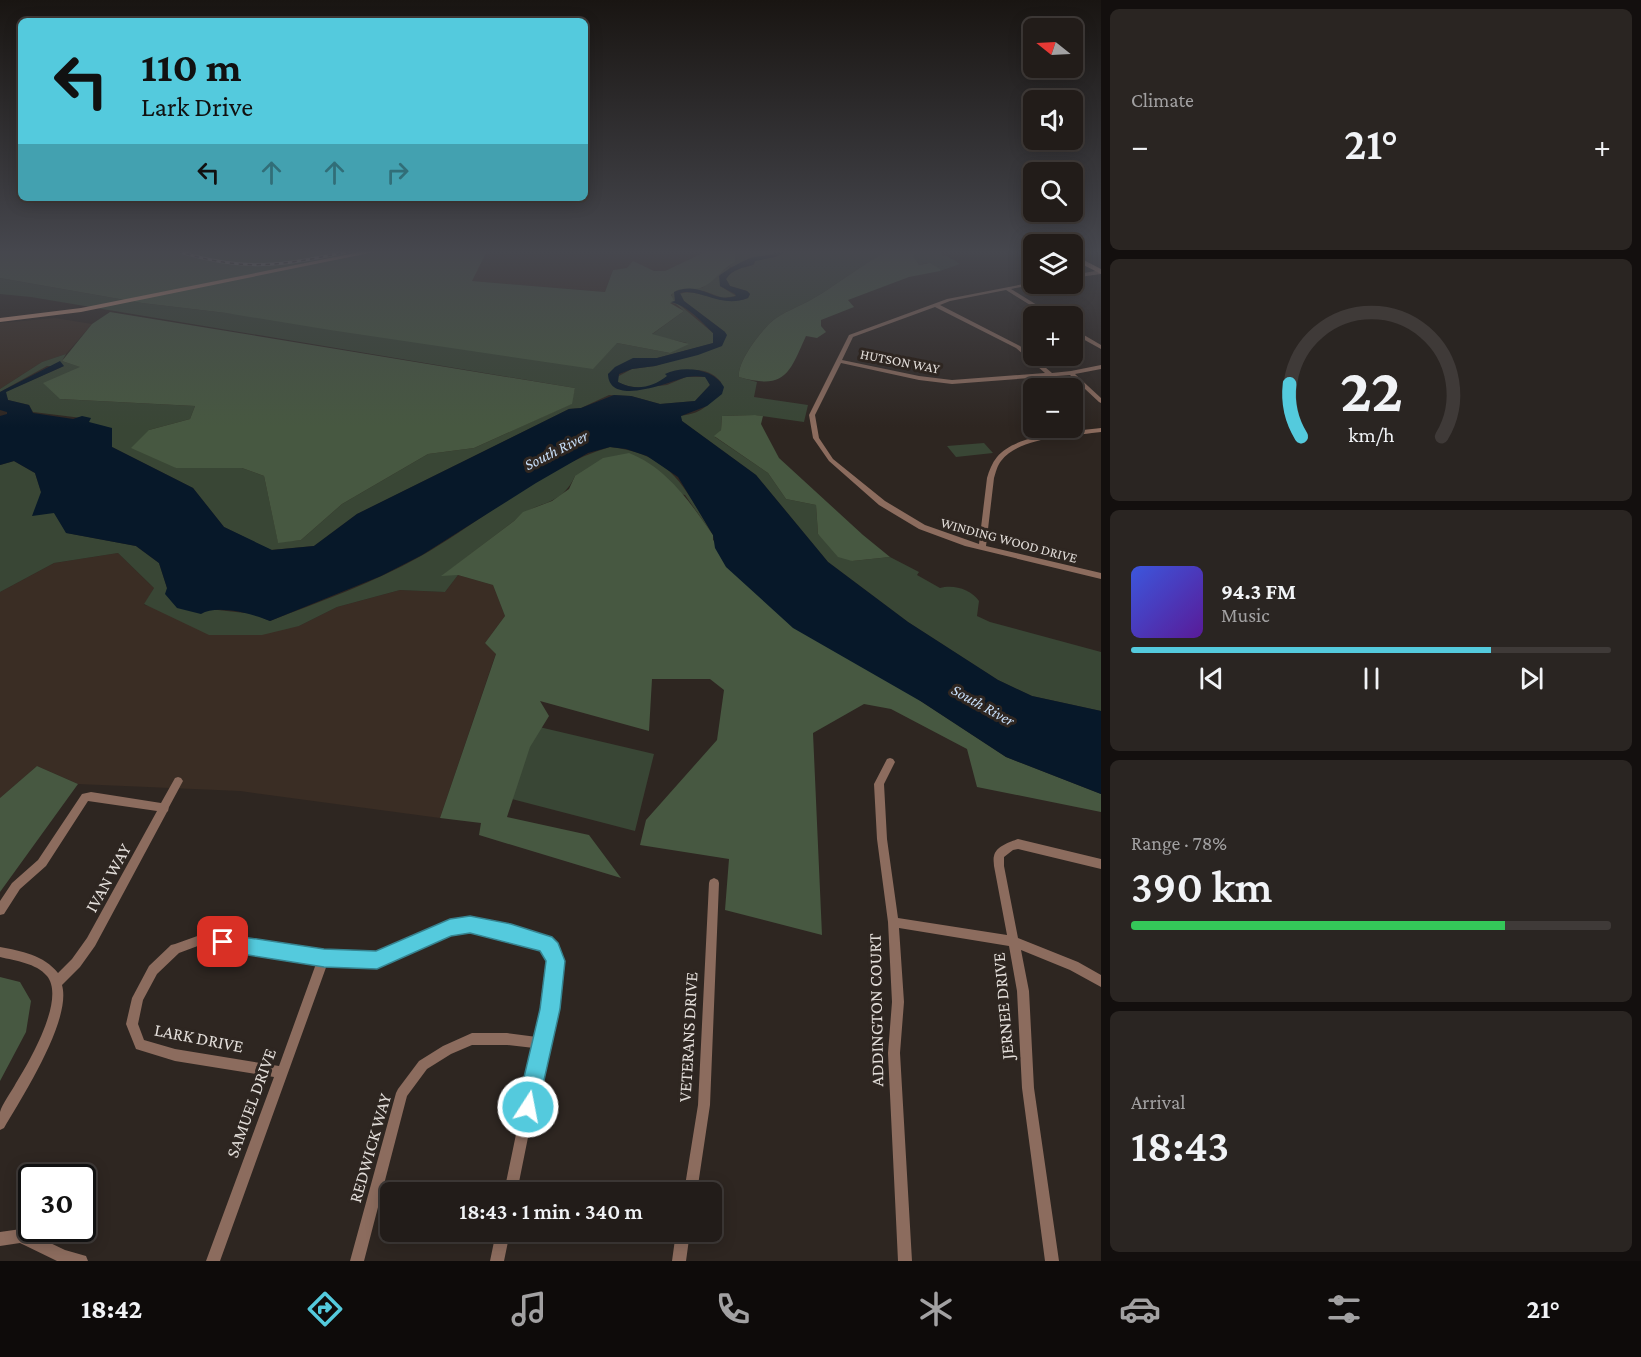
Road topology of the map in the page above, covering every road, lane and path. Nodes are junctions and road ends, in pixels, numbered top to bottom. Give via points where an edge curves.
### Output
1 (76, 310) edge
2 (920, 310) edge
3 (947, 310) edge
4 (0, 320) edge
5 (1083, 336) edge
6 (1101, 347) edge
7 (839, 361) junction
8 (1101, 367) edge
9 (1071, 373) junction
10 (1051, 375) junction
11 (1101, 401) edge
12 (1101, 430) edge
13 (982, 547) junction
14 (1101, 576) edge
15 (890, 762) dead end
16 (178, 781) dead end
17 (165, 808) junction
18 (1101, 864) edge
19 (714, 883) dead end
20 (0, 910) edge
21 (893, 922) junction
22 (1015, 942) junction
23 (0, 952) edge
24 (324, 958) junction
25 (1101, 981) edge
26 (56, 983) junction
27 (540, 1043) junction
28 (281, 1072) junction
29 (0, 1124) edge
30 (513, 1182) edge
31 (692, 1182) edge
32 (0, 1239) edge
33 (501, 1242) edge
34 (681, 1242) edge
35 (62, 1259) edge
36 (81, 1261) edge
37 (213, 1261) edge
38 (357, 1261) edge
39 (497, 1261) edge
40 (678, 1261) edge
41 (905, 1261) edge
42 (1052, 1261) edge

1 - 4 street
2 - 7 street, WINDING WOOD DRIVE via 851,336
3 - 10 street via 1018,346
5 - 6 street
7 - 10 street, HUTSON WAY via 944,382
7 - 13 street, WINDING WOOD DRIVE via 812,415 816,438 830,458 882,503 909,520
8 - 9 street, HUTSON WAY
9 - 10 street, HUTSON WAY
9 - 11 street
12 - 13 street via 1036,439 1010,448 1001,456 993,471
13 - 14 street, WINDING WOOD DRIVE
15 - 21 street, ADDINGTON COURT via 879,784
16 - 17 street, IVAN WAY
17 - 20 street via 85,797 42,863 16,886
17 - 26 street, IVAN WAY via 91,942
18 - 22 street, JERNEE DRIVE via 1018,844 999,855
19 - 31 street, VETERANS DRIVE via 704,1105
21 - 22 street
21 - 41 street, ADDINGTON COURT via 898,1002 895,1075
22 - 25 street
22 - 42 street, JERNEE DRIVE via 1026,1020 1028,1088
23 - 26 street via 33,959 53,974
24 - 27 street, LARK DRIVE via 377,960 450,928 470,925 546,944 556,961 550,1009
24 - 28 street, SAMUEL DRIVE
24 - 28 street, LARK DRIVE via 202,939 175,949 153,970 138,998 132,1024 140,1045
26 - 29 street via 59,990 55,1014 45,1040
27 - 30 street, LARK DRIVE
27 - 38 street, REDWICK WAY via 472,1039 423,1065 402,1094
28 - 37 street, SAMUEL DRIVE
32 - 35 street via 21,1236
33 - 39 street
34 - 40 street
35 - 36 street

